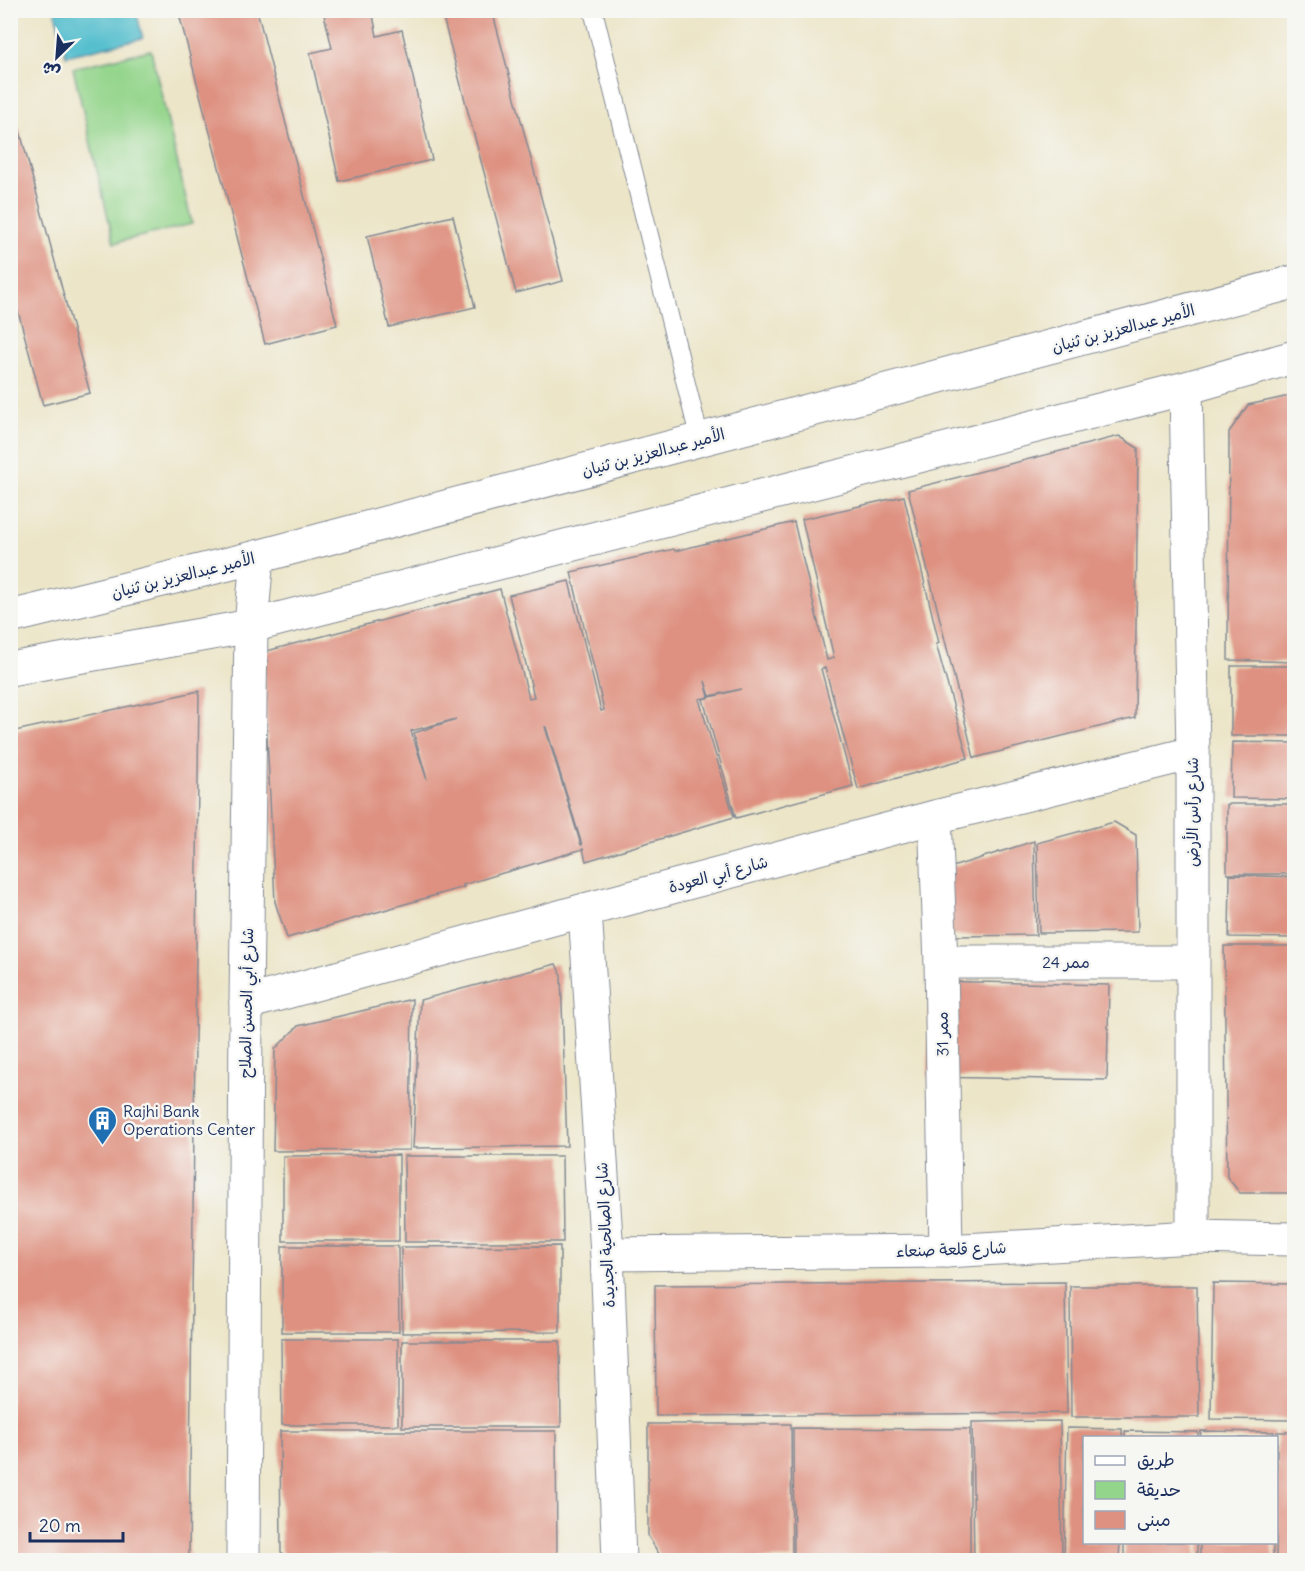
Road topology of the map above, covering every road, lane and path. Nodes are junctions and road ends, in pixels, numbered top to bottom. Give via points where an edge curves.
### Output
1 (592, 10) edge
2 (1294, 282) edge
3 (1294, 357) edge
4 (1186, 388) junction
5 (700, 440) junction
6 (256, 557) junction
7 (10, 617) edge
8 (252, 626) junction
9 (10, 669) edge
10 (1193, 753) junction
11 (935, 817) junction
12 (585, 910) junction
13 (941, 962) junction
14 (1192, 962) junction
15 (246, 1003) junction
16 (1192, 1237) junction
17 (1294, 1239) edge
18 (946, 1251) junction
19 (607, 1254) junction
20 (243, 1560) edge
21 (619, 1560) edge

1 - 5 lane
2 - 5 street, الأمير عبدالعزيز بن ثنيان
3 - 4 street
4 - 8 street
4 - 10 street, شارع رأس الأرض
5 - 6 street, الأمير عبدالعزيز بن ثنيان
6 - 7 street, الأمير عبدالعزيز بن ثنيان
6 - 8 street, شارع أبي الحسن الصلاح
8 - 9 street
8 - 15 street, شارع أبي الحسن الصلاح
10 - 11 street, شارع أبي العودة
10 - 14 street, شارع رأس الأرض
11 - 12 street, شارع أبي العودة
11 - 13 street, ممر 31
12 - 15 street, شارع أبي العودة
12 - 19 street, شارع الصالحية الجديدة
13 - 14 street, ممر 24
13 - 18 street, ممر 31
14 - 16 street, شارع رأس الأرض
15 - 20 street, شارع أبي الحسن الصلاح
16 - 17 street, شارع قلعة صنعاء
16 - 18 street, شارع قلعة صنعاء
18 - 19 street, شارع قلعة صنعاء
19 - 21 street, شارع الصالحية الجديدة

